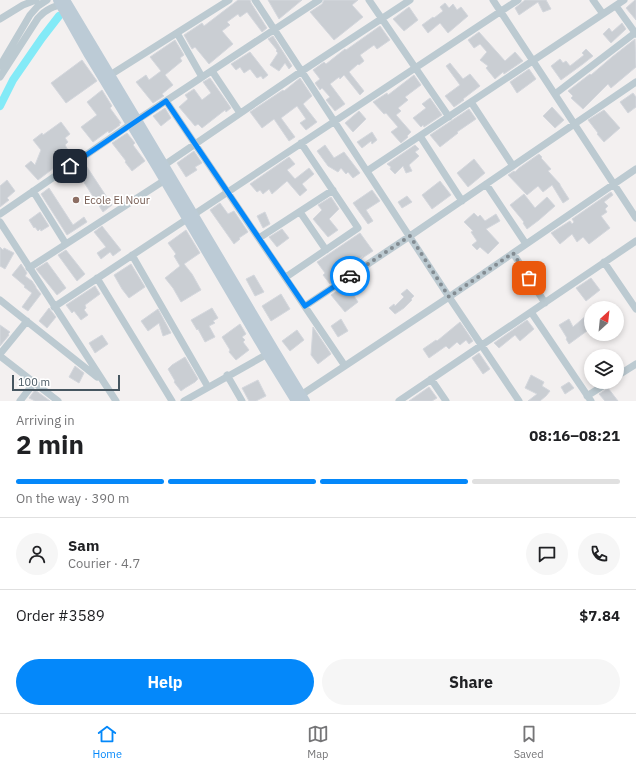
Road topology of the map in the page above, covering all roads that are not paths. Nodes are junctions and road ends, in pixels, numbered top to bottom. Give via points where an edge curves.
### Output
1 (47, 0) edge
2 (229, 0) edge
3 (255, 0) edge
4 (319, 0) edge
5 (369, 0) edge
6 (410, 0) edge
7 (493, 0) edge
8 (518, 0) edge
9 (593, 0) edge
10 (624, 0) edge
11 (63, 2) edge
12 (37, 3) edge
13 (616, 6) junction
14 (43, 12) junction
15 (500, 12) junction
16 (603, 14) junction
17 (0, 19) edge
18 (382, 19) junction
19 (275, 29) junction
20 (177, 33) junction
21 (636, 33) edge
22 (533, 61) junction
23 (0, 66) edge
24 (415, 68) junction
25 (212, 71) junction
26 (302, 71) junction
27 (0, 77) edge
28 (107, 77) junction
29 (202, 77) junction
30 (636, 82) edge
31 (555, 94) junction
32 (166, 101) junction
33 (471, 102) junction
34 (240, 113) junction
35 (449, 117) junction
36 (334, 121) junction
37 (134, 122) junction
38 (574, 124) junction
39 (420, 136) junction
40 (196, 143) junction
41 (301, 143) junction
42 (513, 166) junction
43 (161, 167) junction
44 (636, 169) edge
45 (367, 171) junction
46 (164, 180) junction
47 (486, 184) junction
48 (614, 184) junction
49 (333, 190) junction
50 (33, 191) junction
51 (228, 191) junction
52 (462, 201) junction
53 (300, 212) junction
54 (0, 214) edge
55 (190, 216) junction
56 (636, 218) edge
57 (0, 222) edge
58 (410, 236) junction
59 (259, 238) junction
60 (636, 241) edge
61 (66, 244) junction
62 (526, 244) junction
63 (326, 250) junction
64 (513, 253) junction
65 (132, 255) junction
66 (604, 262) junction
67 (29, 268) junction
68 (286, 277) junction
69 (97, 278) junction
70 (449, 297) junction
71 (0, 300) edge
72 (545, 303) junction
73 (305, 306) junction
74 (54, 307) junction
75 (636, 309) edge
76 (531, 312) junction
77 (27, 321) junction
78 (482, 345) junction
79 (270, 352) junction
80 (0, 355) edge
81 (636, 364) edge
82 (345, 366) junction
83 (624, 372) edge
84 (228, 376) junction
85 (431, 379) junction
86 (103, 381) junction
87 (34, 383) junction
88 (208, 387) junction
89 (601, 389) edge
90 (299, 399) edge
91 (589, 399) edge
92 (20, 401) edge
93 (58, 401) edge
94 (116, 401) edge
95 (172, 401) edge
96 (184, 401) edge
97 (242, 401) edge
98 (399, 401) edge
99 (446, 401) edge
100 (519, 401) edge

1 - 12 street
2 - 20 street
3 - 19 street
4 - 19 street
5 - 18 street
6 - 18 street
7 - 15 street
8 - 15 street
9 - 16 street
10 - 13 street
11 - 14 street
11 - 28 main road
12 - 14 street
12 - 17 street via 23,5
12 - 23 street
13 - 16 street
13 - 21 street
14 - 27 street
15 - 22 street
15 - 24 street
16 - 22 street
18 - 24 street
18 - 26 street
19 - 25 street
19 - 26 street
20 - 28 street
20 - 29 street
21 - 31 street
22 - 31 street
22 - 33 street
24 - 35 street
24 - 36 street
25 - 29 street
25 - 34 street
26 - 34 street
26 - 36 street
28 - 37 main road
29 - 32 street
30 - 38 street
31 - 38 street
32 - 37 street
32 - 40 street
33 - 35 street
33 - 42 street
34 - 40 street
35 - 39 street
36 - 41 street
36 - 45 street
37 - 43 main road
37 - 50 street
38 - 42 street
38 - 48 street
39 - 45 street
39 - 52 street
40 - 43 street
40 - 51 street
41 - 49 street
41 - 51 street
42 - 47 street
43 - 46 main road
43 - 55 main road
44 - 48 street
45 - 58 street
46 - 55 main road
46 - 61 street
47 - 52 street
47 - 62 street
48 - 56 street
48 - 62 street
49 - 53 street
49 - 63 street via 358,228
50 - 54 street
50 - 61 street
51 - 55 street
51 - 59 street
52 - 58 street
53 - 59 street
53 - 63 street
55 - 65 street
55 - 79 main road
57 - 67 street
58 - 70 street
58 - 73 street
59 - 68 street
60 - 66 street
61 - 67 street
62 - 64 street
63 - 68 street
64 - 70 street
64 - 72 street
65 - 69 street
65 - 88 street
66 - 72 street
66 - 75 street
67 - 74 street
68 - 73 street
69 - 74 street
69 - 95 street
70 - 78 street
70 - 82 street
71 - 77 street
72 - 76 street
73 - 82 street
74 - 86 street
76 - 78 street
76 - 91 street
77 - 80 street
77 - 86 street
78 - 85 street
78 - 100 street
79 - 84 street
79 - 90 main road
80 - 87 street
81 - 83 street
82 - 90 street
84 - 88 street
84 - 97 street
85 - 98 street
85 - 99 street
86 - 94 street
87 - 92 street
87 - 93 street
88 - 96 street
89 - 91 street

